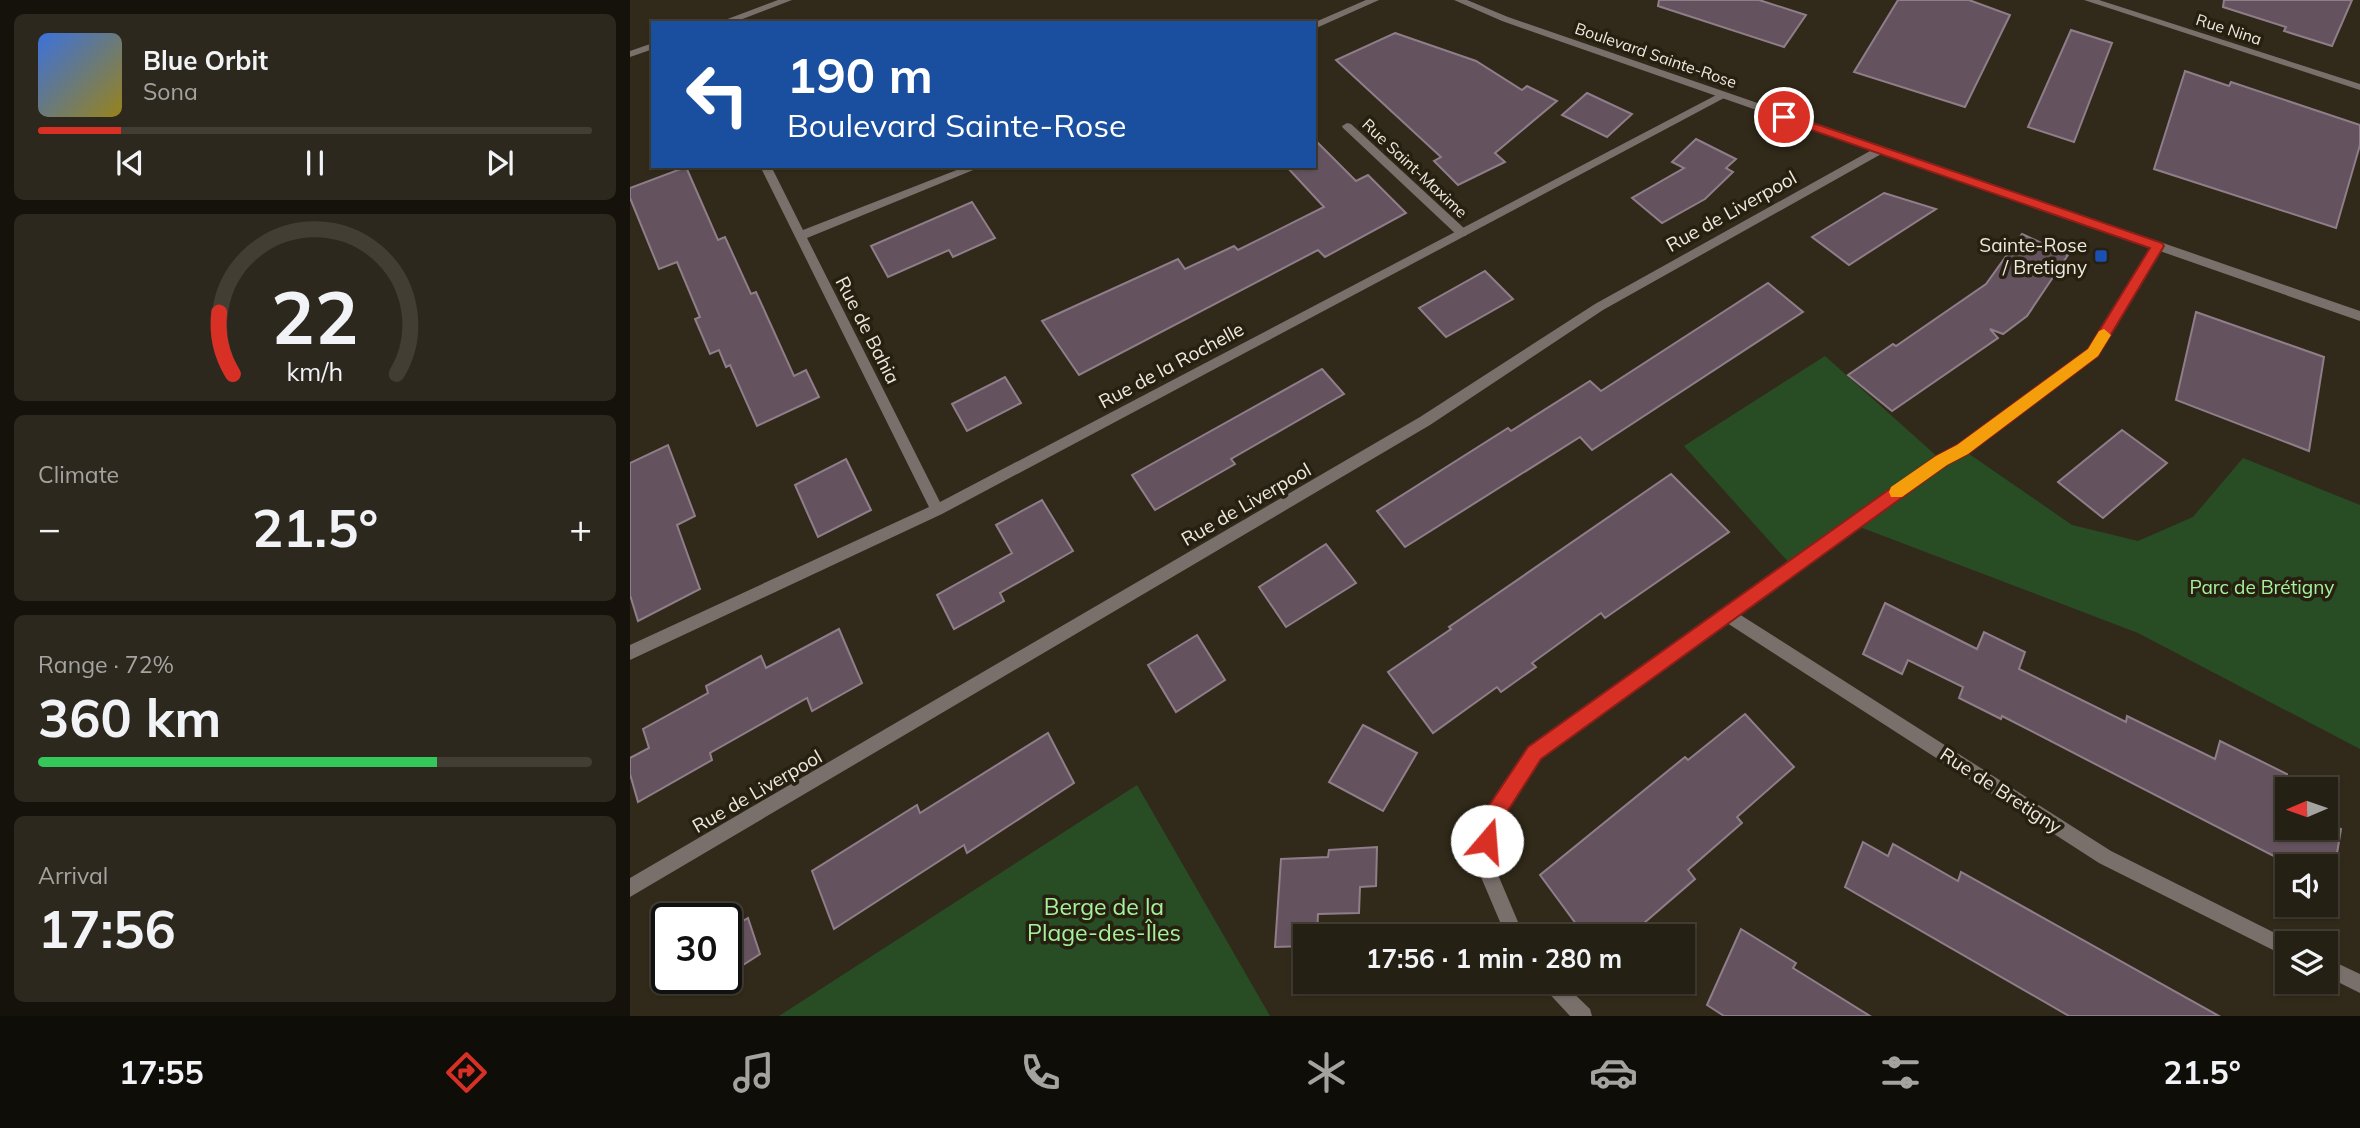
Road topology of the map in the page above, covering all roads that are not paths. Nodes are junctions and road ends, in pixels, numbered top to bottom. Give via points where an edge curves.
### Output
1 (787, 0) edge
2 (1374, 0) edge
3 (1459, 0) edge
4 (2089, 0) edge
5 (728, 21) edge
6 (1316, 25) edge
7 (651, 47) edge
8 (630, 54) edge
9 (2360, 87) edge
10 (1722, 94) junction
11 (1347, 126) dead end
12 (1879, 150) junction
13 (766, 168) edge
14 (973, 168) edge
15 (1462, 233) junction
16 (799, 236) junction
17 (2158, 246) junction
18 (2360, 316) edge
19 (937, 510) junction
20 (1726, 614) junction
21 (630, 653) edge
22 (630, 888) edge
23 (1510, 924) edge
24 (2275, 942) edge
25 (2338, 973) edge
26 (2360, 984) edge
27 (1562, 994) edge
28 (1583, 1016) edge

1 - 5 street
2 - 6 street
3 - 10 street, Boulevard Sainte-Rose
4 - 9 street, Rue Nina
7 - 8 street
10 - 12 street, Boulevard Sainte-Rose
10 - 15 street, Rue de la Rochelle
11 - 15 street, Rue Saint-Maxime
12 - 17 street, Boulevard Sainte-Rose
12 - 22 street, Rue de Liverpool via 1599,307 1426,421
13 - 16 street, Rue de Bahia
14 - 16 street
15 - 19 street, Rue de la Rochelle
16 - 19 street, Rue de Bahia
17 - 18 street, Boulevard Sainte-Rose
17 - 20 street via 2093,352
19 - 21 street, Rue de la Rochelle
20 - 23 street via 1535,753 1490,820 1484,863
20 - 24 street, Rue de Bretigny via 2105,857
25 - 26 street
27 - 28 street

